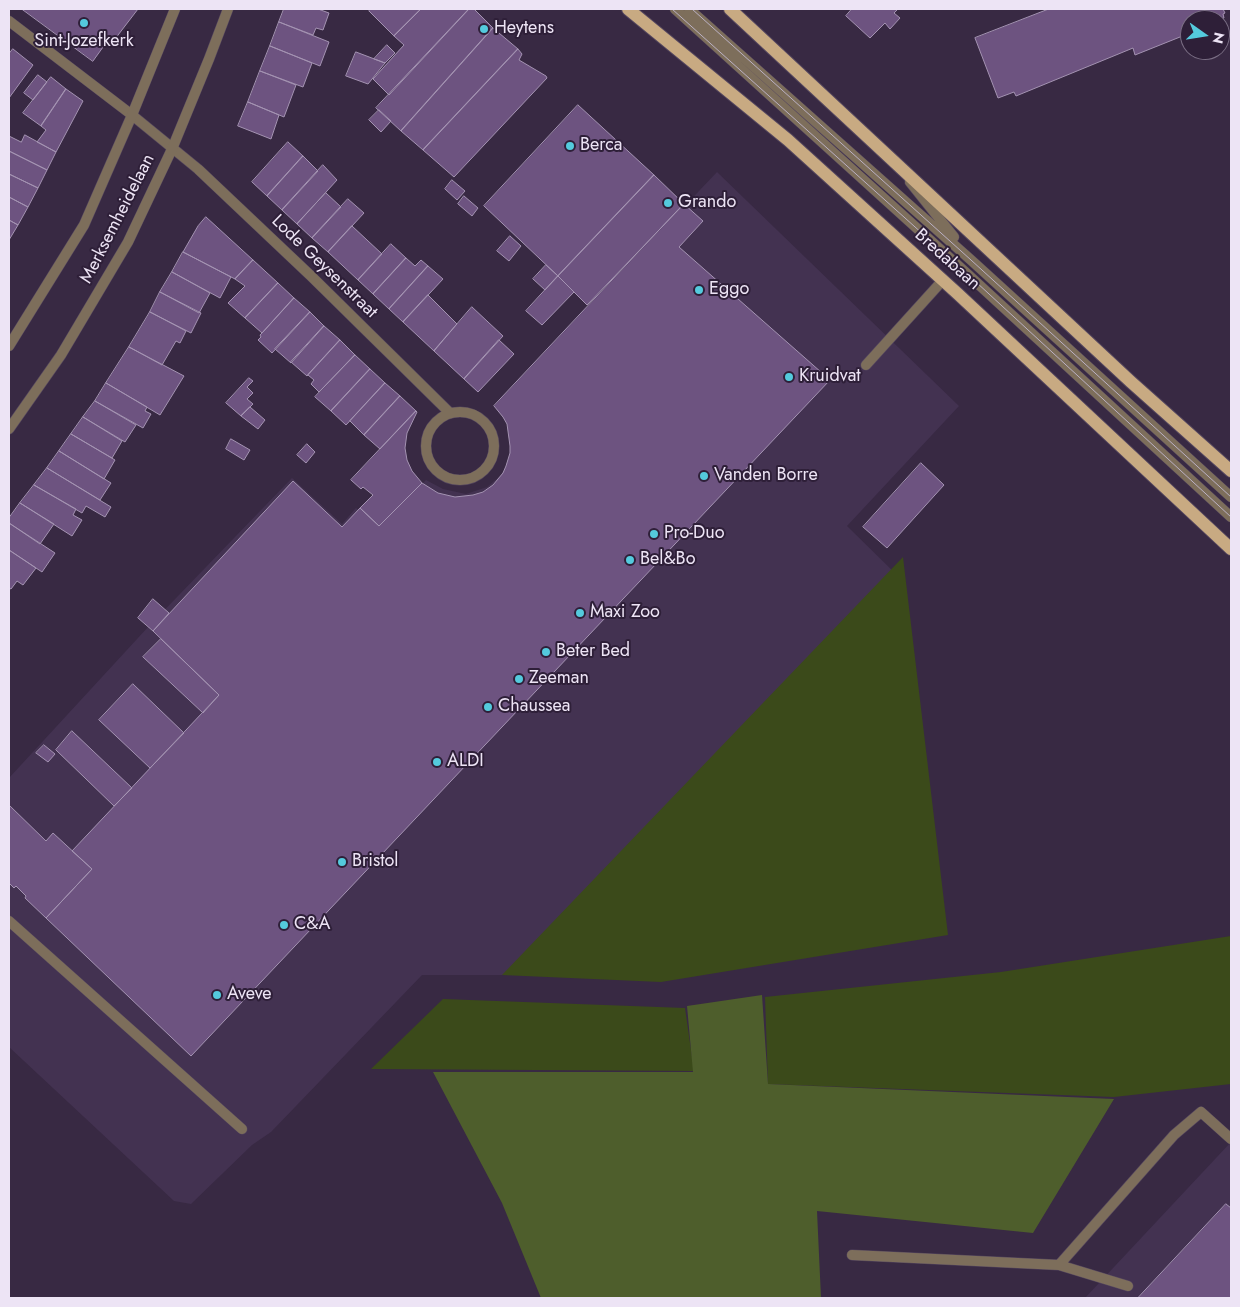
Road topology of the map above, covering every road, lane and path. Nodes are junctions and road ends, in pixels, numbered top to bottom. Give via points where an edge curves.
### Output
1 (175, 9) edge
2 (228, 9) edge
3 (628, 9) edge
4 (675, 9) edge
5 (689, 9) edge
6 (730, 9) edge
7 (9, 21) edge
8 (132, 115) junction
9 (172, 149) junction
10 (891, 159) junction
11 (971, 260) junction
12 (943, 280) junction
13 (9, 346) edge
14 (866, 365) dead end
15 (450, 413) junction
16 (9, 429) edge
17 (1231, 471) edge
18 (1231, 497) edge
19 (1231, 517) edge
20 (1231, 548) edge
21 (9, 921) edge
22 (242, 1129) dead end
23 (1231, 1139) edge
24 (852, 1254) dead end
25 (1059, 1265) junction
26 (1128, 1286) dead end

1 - 8 street, Merksemheidelaan
2 - 9 street, Merksemheidelaan
3 - 12 main road, Bredabaan via 788,140
4 - 19 street
5 - 11 street
6 - 10 main road, Bredabaan
7 - 8 street, Lode Geysenstraat
8 - 9 street, Lode Geysenstraat
8 - 13 street, Merksemheidelaan via 84,225
9 - 15 street, Lode Geysenstraat via 198,169
9 - 16 street, Merksemheidelaan via 128,242 61,355
10 - 11 street
10 - 17 main road, Bredabaan
11 - 18 street
12 - 14 street
12 - 20 main road, Bredabaan
15 - 15 street via 437,420 428,433 426,448 430,463 441,474 455,480 470,479 484,472 492,459 495,444 490,429 480,417 466,412
21 - 22 street
23 - 25 street via 1201,1112 1174,1135
24 - 25 street
25 - 26 street

